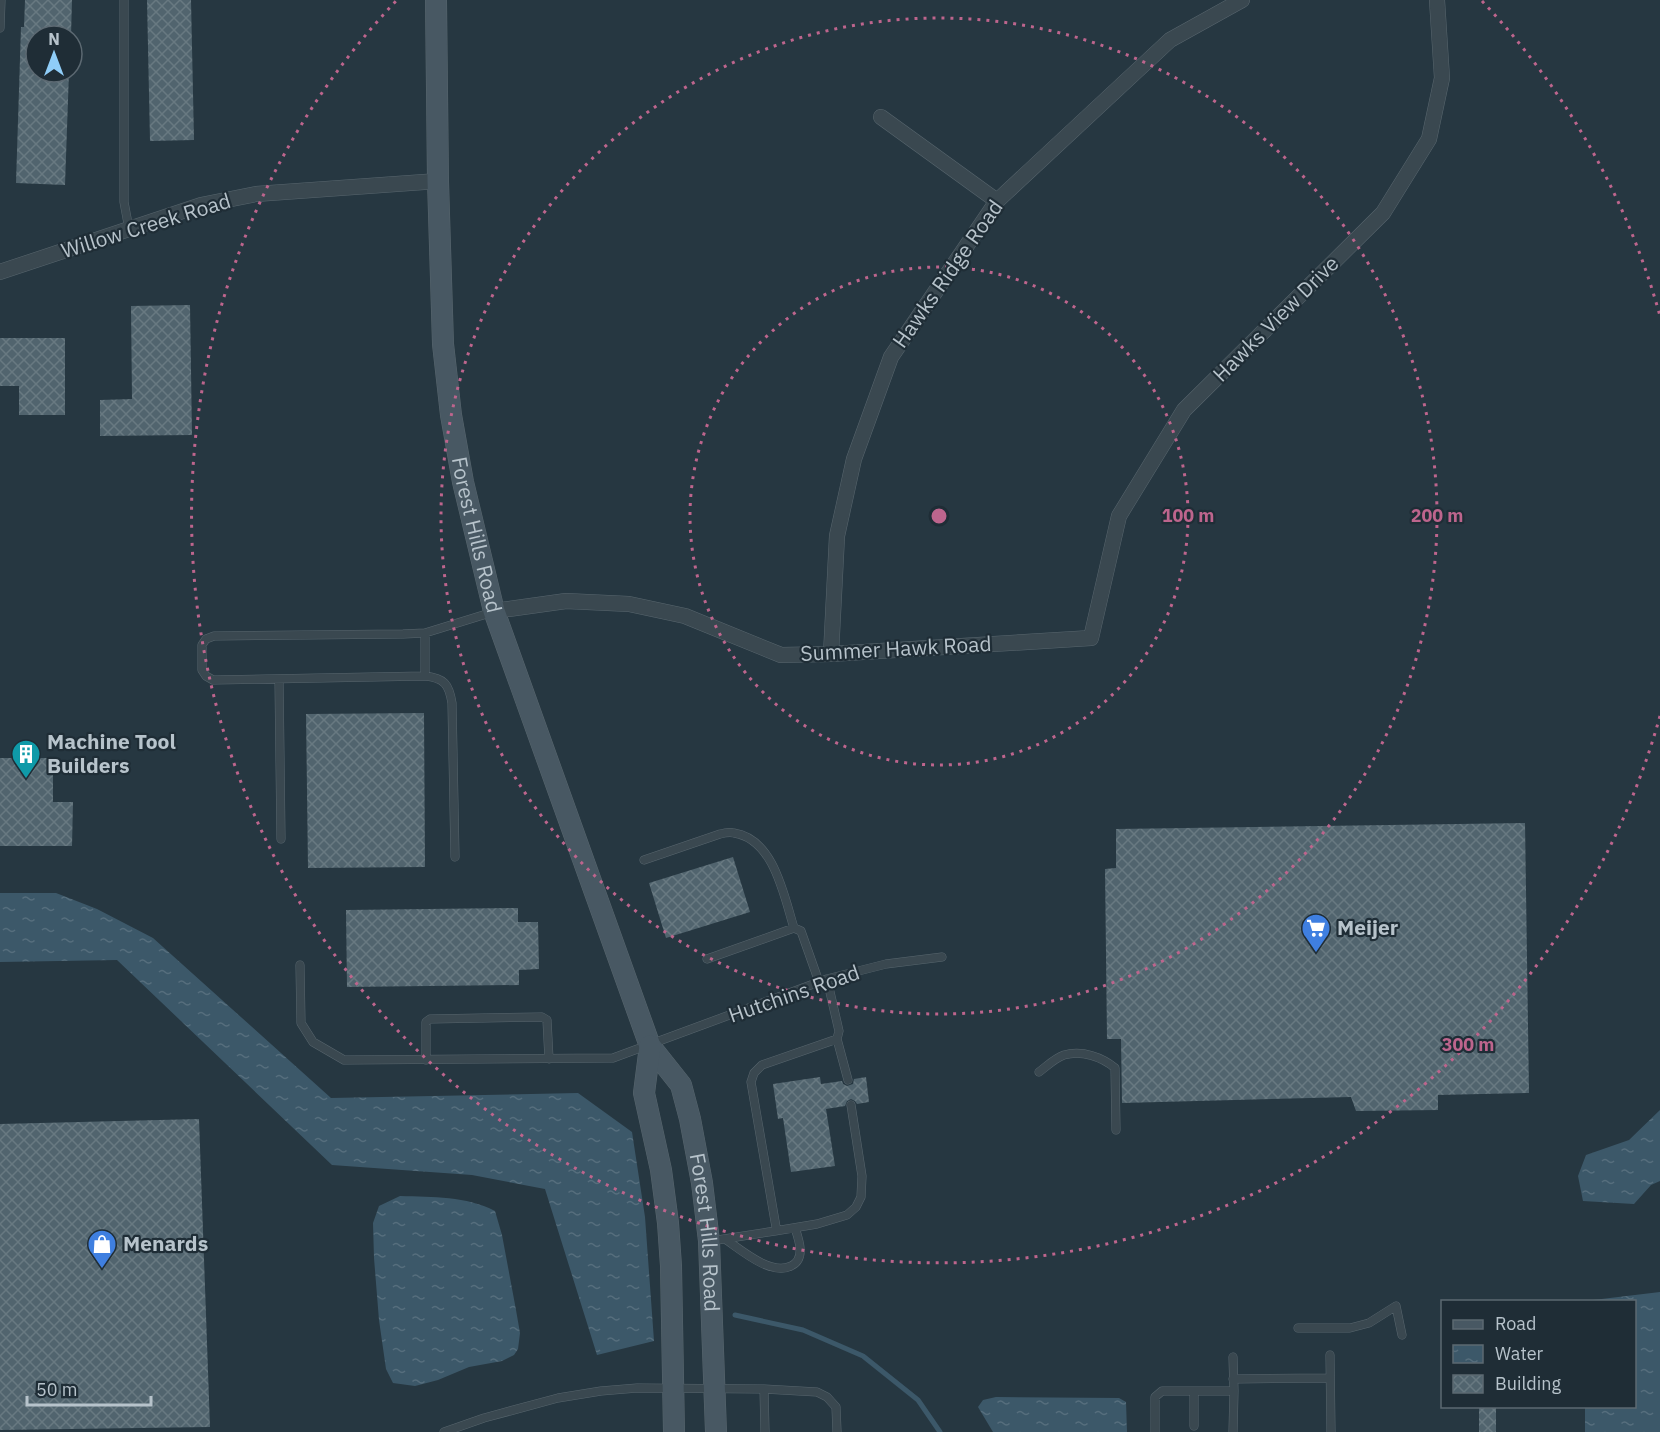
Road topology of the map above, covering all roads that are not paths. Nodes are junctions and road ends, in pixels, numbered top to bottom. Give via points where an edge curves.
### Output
1 (1, 0) edge
2 (124, 0) edge
3 (436, 0) edge
4 (1242, 0) edge
5 (1437, 0) edge
6 (0, 28) edge
7 (881, 117) dead end
8 (438, 181) junction
9 (997, 201) junction
10 (129, 230) junction
11 (0, 272) edge
12 (494, 611) junction
13 (425, 633) junction
14 (1091, 638) joint
15 (831, 654) junction
16 (425, 676) junction
17 (279, 679) junction
18 (281, 839) dead end
19 (455, 857) dead end
20 (644, 860) dead end
21 (794, 928) junction
22 (942, 957) dead end
23 (707, 959) dead end
24 (300, 965) dead end
25 (823, 981) junction
26 (837, 1039) junction
27 (650, 1046) junction
28 (549, 1059) junction
29 (426, 1060) junction
30 (1040, 1072) dead end
31 (848, 1080) dead end
32 (851, 1105) dead end
33 (1116, 1130) dead end
34 (795, 1228) junction
35 (775, 1231) junction
36 (717, 1240) junction
37 (1298, 1328) dead end
38 (1402, 1335) dead end
39 (1330, 1355) dead end
40 (1233, 1357) dead end
41 (1330, 1378) junction
42 (1233, 1379) junction
43 (673, 1388) junction
44 (714, 1388) junction
45 (764, 1389) junction
46 (1234, 1391) junction
47 (1194, 1392) junction
48 (1194, 1426) dead end
49 (444, 1432) edge
50 (674, 1432) edge
51 (716, 1432) edge
52 (765, 1432) edge
53 (837, 1432) edge
54 (1155, 1432) edge
55 (1233, 1432) edge
56 (1331, 1432) edge

1 - 6 lane
2 - 10 lane via 124,202
3 - 8 street, Forest Hills Road
4 - 9 street, Hawks Ridge Road via 1170,40
5 - 14 street, Hawks View Drive via 1442,78 1429,139 1383,213 1184,410 1119,516
7 - 9 street
8 - 10 street, Willow Creek Road via 256,194 201,205
8 - 12 street, Forest Hills Road via 443,344 451,415
9 - 15 street, Hawks Ridge Road via 887,367 855,459 837,536
10 - 11 street, Willow Creek Road
12 - 13 lane
12 - 15 street, Summer Hawk Road via 566,601 629,604 685,616 781,655
12 - 27 street, Forest Hills Road
13 - 16 lane
13 - 17 lane via 214,636 201,645 202,670 213,680
14 - 15 street, Summer Hawk Road
16 - 17 lane
16 - 19 lane via 446,684 452,703
17 - 18 lane
20 - 21 lane via 720,834 733,832 748,837 761,846 777,874
21 - 23 lane
21 - 25 lane via 801,931
22 - 25 lane, Hutchins Road via 886,964
24 - 29 lane, Hutchins Road via 302,1023 313,1042 344,1060
25 - 26 lane via 839,1031
25 - 27 lane, Hutchins Road
26 - 31 lane
26 - 35 lane via 762,1065 753,1074 752,1092
27 - 28 lane, Hutchins Road via 613,1058
27 - 36 street, Forest Hills Road via 681,1085
27 - 43 street, Forest Hills Road via 644,1094 668,1223
28 - 29 lane, Hutchins Road
28 - 29 lane via 547,1020 542,1017 430,1019 426,1022
30 - 33 lane via 1064,1056 1078,1054 1105,1059 1115,1068
32 - 34 lane via 862,1176 861,1197 847,1215
34 - 35 lane
34 - 36 lane via 800,1255 795,1264 784,1269
35 - 36 lane
36 - 44 street, Forest Hills Road
37 - 38 lane via 1350,1328 1369,1323 1396,1306
39 - 41 lane
40 - 42 lane
41 - 42 lane
41 - 56 lane
42 - 46 lane
43 - 44 lane
43 - 49 lane via 601,1391 558,1398
43 - 50 street, Forest Hills Road
44 - 45 lane
44 - 51 street, Forest Hills Road
45 - 52 lane
45 - 53 lane via 817,1392 827,1397 836,1407
46 - 47 lane
46 - 55 lane
47 - 48 lane
47 - 54 lane via 1162,1391 1155,1396

